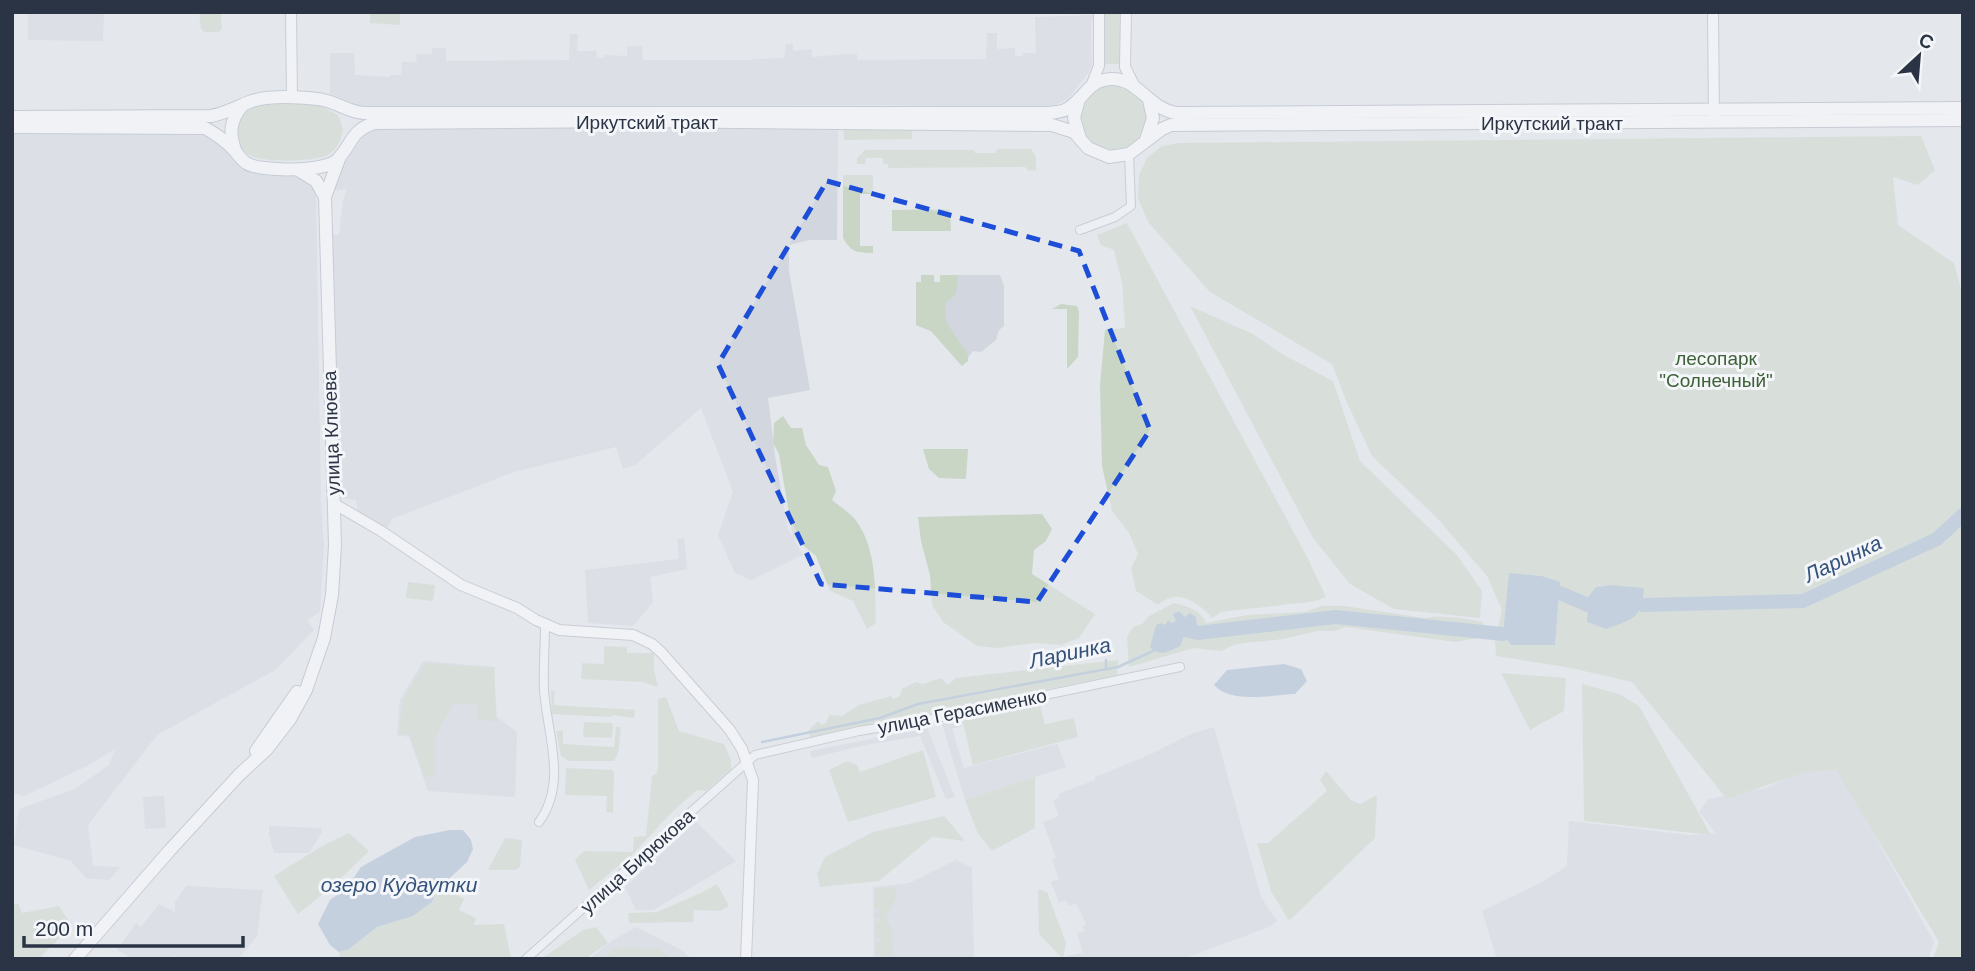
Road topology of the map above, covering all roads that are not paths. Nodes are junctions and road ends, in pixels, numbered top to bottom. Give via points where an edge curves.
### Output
1 (291, 12) edge
2 (1099, 12) edge
3 (1126, 12) edge
4 (1713, 12) edge
5 (1134, 85) junction
6 (1086, 90) junction
7 (292, 98) junction
8 (1149, 100) junction
9 (242, 106) junction
10 (1963, 108) edge
11 (1714, 116) junction
12 (12, 117) edge
13 (1963, 120) edge
14 (12, 127) edge
15 (1081, 140) junction
16 (1146, 141) junction
17 (235, 150) junction
18 (1129, 154) junction
19 (339, 158) junction
20 (294, 168) junction
21 (325, 197) junction
22 (1080, 230) dead end
23 (332, 503) junction
24 (545, 625) junction
25 (1180, 667) dead end
26 (747, 762) junction
27 (539, 822) dead end
28 (75, 959) edge
29 (526, 959) edge
30 (746, 959) edge

1 - 7 street
2 - 6 street via 1099,66
3 - 5 street via 1125,67
4 - 11 street
5 - 6 main road, Иркутский тракт via 1111,79
5 - 8 main road, Иркутский тракт
6 - 7 main road, Иркутский тракт via 1065,110 1049,113 364,113 319,99
6 - 15 main road via 1074,118
7 - 9 main road, Иркутский тракт via 261,99
8 - 11 main road, Иркутский тракт via 1176,113
8 - 16 main road via 1153,118
9 - 12 main road, Иркутский тракт via 211,116
9 - 17 main road via 231,127
10 - 11 main road, Иркутский тракт
11 - 13 main road, Иркутский тракт
11 - 16 main road, Иркутский тракт via 1175,125
14 - 17 main road via 205,128
15 - 18 main road, Иркутский тракт via 1098,154
15 - 19 main road, Иркутский тракт via 1074,132 1052,125 374,123 356,132
16 - 18 main road, Иркутский тракт
17 - 20 main road via 256,168
18 - 22 street via 1131,206
19 - 20 main road via 323,168
19 - 21 main road, улица Клюева
20 - 21 main road via 312,177
21 - 23 main road, улица Клюева
23 - 24 street via 461,585
23 - 28 main road, улица Клюева via 335,545 324,638 306,690 290,719
24 - 26 street via 634,635 652,644 730,730
24 - 27 street via 544,689 555,764 549,806
25 - 26 street, улица Герасименко via 848,734 755,755
26 - 29 street, улица Бирюкова
26 - 30 street via 753,780

